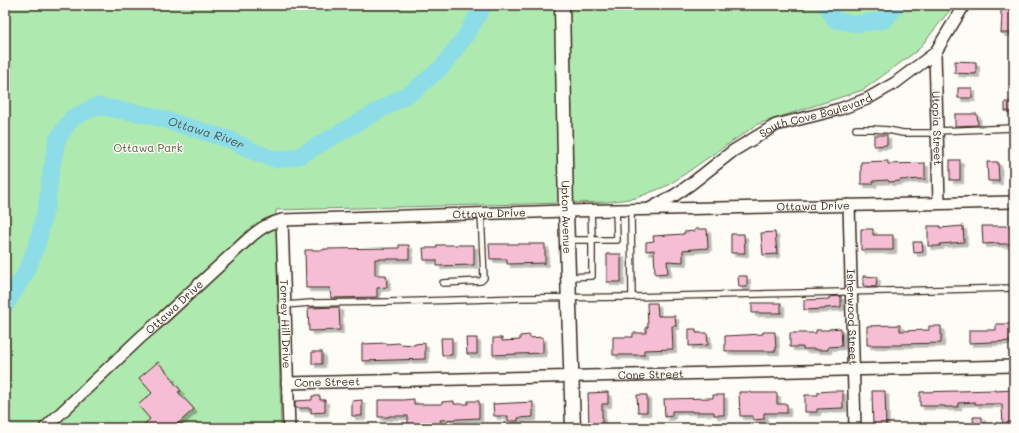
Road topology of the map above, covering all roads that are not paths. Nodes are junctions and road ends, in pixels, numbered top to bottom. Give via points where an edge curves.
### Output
1 (562, 5) edge
2 (964, 5) edge
3 (935, 54) junction
4 (1014, 128) edge
5 (856, 129) dead end
6 (937, 132) junction
7 (1014, 202) edge
8 (939, 203) junction
9 (849, 205) junction
10 (649, 209) junction
11 (591, 210) junction
12 (616, 210) junction
13 (631, 210) junction
14 (566, 211) junction
15 (481, 214) junction
16 (282, 220) junction
17 (567, 240) junction
18 (592, 240) junction
19 (568, 277) junction
20 (443, 283) dead end
21 (1014, 288) edge
22 (851, 291) junction
23 (569, 297) junction
24 (632, 297) junction
25 (285, 305) junction
26 (1014, 366) edge
27 (854, 370) junction
28 (571, 376) junction
29 (287, 382) junction
30 (45, 428) edge
31 (289, 428) edge
32 (573, 428) edge
33 (855, 428) edge

1 - 14 street, Upton Avenue
2 - 3 street, South Cove Boulevard
3 - 6 street, Utopia Street
3 - 10 street, South Cove Boulevard via 895,83 867,99 776,124 733,151 675,195
4 - 6 lane
5 - 6 lane via 903,133
6 - 8 street, Utopia Street
7 - 8 street, Ottawa Drive
8 - 9 street, Ottawa Drive
9 - 10 street, Ottawa Drive
9 - 22 street, Isherwood Street
10 - 13 street, Ottawa Drive
11 - 12 street, Ottawa Drive
11 - 14 street, Ottawa Drive
11 - 18 lane
12 - 13 street, Ottawa Drive
12 - 18 lane via 617,240
13 - 24 lane
14 - 15 street, Ottawa Drive
14 - 17 street, Upton Avenue
15 - 16 street, Ottawa Drive
15 - 20 lane via 484,278 481,281
16 - 25 street, Torrey Hill Drive
16 - 30 street, Ottawa Drive via 270,223 246,241
17 - 18 lane
17 - 19 street, Upton Avenue
18 - 19 lane via 592,276
19 - 23 street, Upton Avenue
21 - 22 lane
22 - 24 lane
22 - 27 street, Isherwood Street
23 - 24 lane
23 - 25 lane
23 - 28 street, Upton Avenue
25 - 29 street, Torrey Hill Drive
26 - 27 street, Cone Street
27 - 28 street, Cone Street
27 - 33 street, Isherwood Street
28 - 29 street, Cone Street
28 - 32 street, Upton Avenue
29 - 31 street, Torrey Hill Drive

